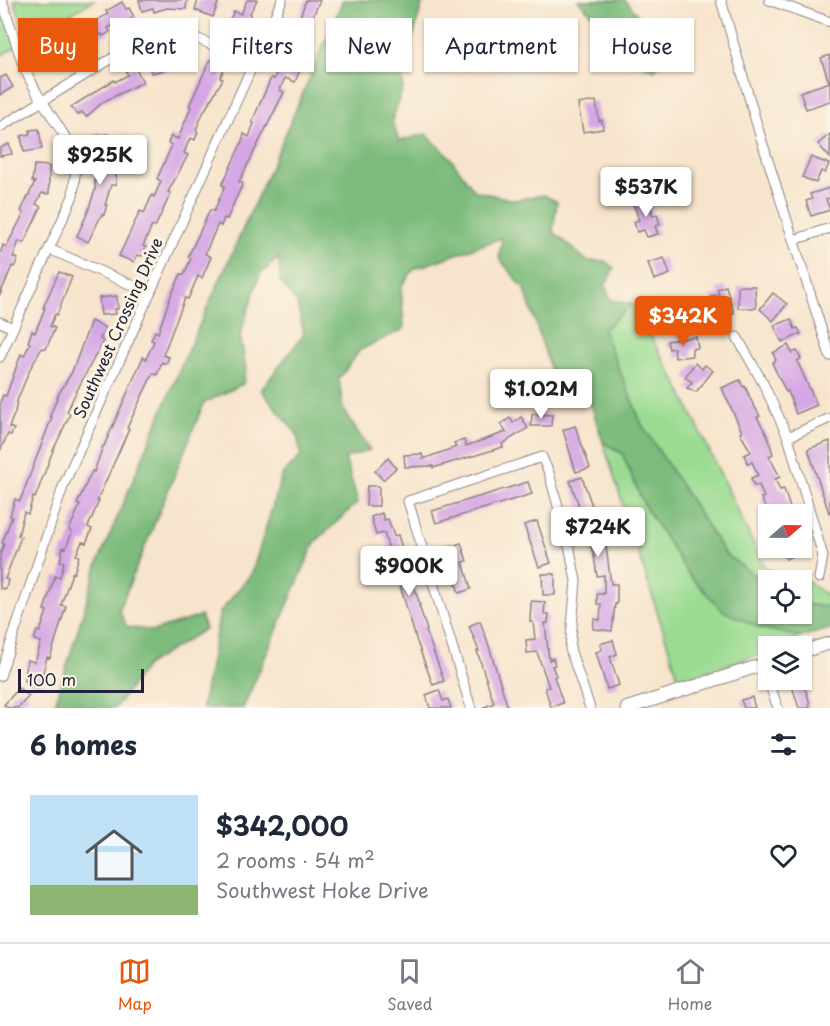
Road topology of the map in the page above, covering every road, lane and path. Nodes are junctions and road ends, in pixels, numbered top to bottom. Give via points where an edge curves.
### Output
1 (2, 0) edge
2 (282, 0) edge
3 (721, 0) edge
4 (769, 0) edge
5 (274, 18) edge
6 (830, 22) edge
7 (210, 44) edge
8 (250, 72) edge
9 (42, 101) junction
10 (0, 127) edge
11 (830, 228) edge
12 (794, 240) junction
13 (49, 249) junction
14 (150, 293) junction
15 (0, 322) edge
16 (13, 328) junction
17 (737, 337) dead end
18 (830, 356) edge
19 (0, 357) edge
20 (830, 418) edge
21 (788, 437) junction
22 (819, 578) dead end
23 (830, 643) edge
24 (812, 649) edge
25 (758, 665) edge
26 (0, 676) edge
27 (772, 690) edge
28 (471, 708) edge
29 (590, 708) edge
30 (627, 708) edge
31 (778, 708) edge

1 - 9 street via 23,65
2 - 5 street, Southwest Crossing Drive
3 - 12 street
4 - 6 street
7 - 9 street via 186,34 160,33
8 - 14 street, Southwest Crossing Drive
9 - 10 street
9 - 13 street via 71,146 76,165 73,196
11 - 12 street
12 - 18 street
13 - 14 street
13 - 16 street
14 - 26 street, Southwest Crossing Drive via 64,484
15 - 16 street
16 - 19 street
17 - 21 street via 764,383
20 - 21 street
21 - 22 street via 823,556
23 - 24 main road
25 - 30 main road
27 - 31 street
28 - 29 street via 408,501 542,457 576,581 570,649

